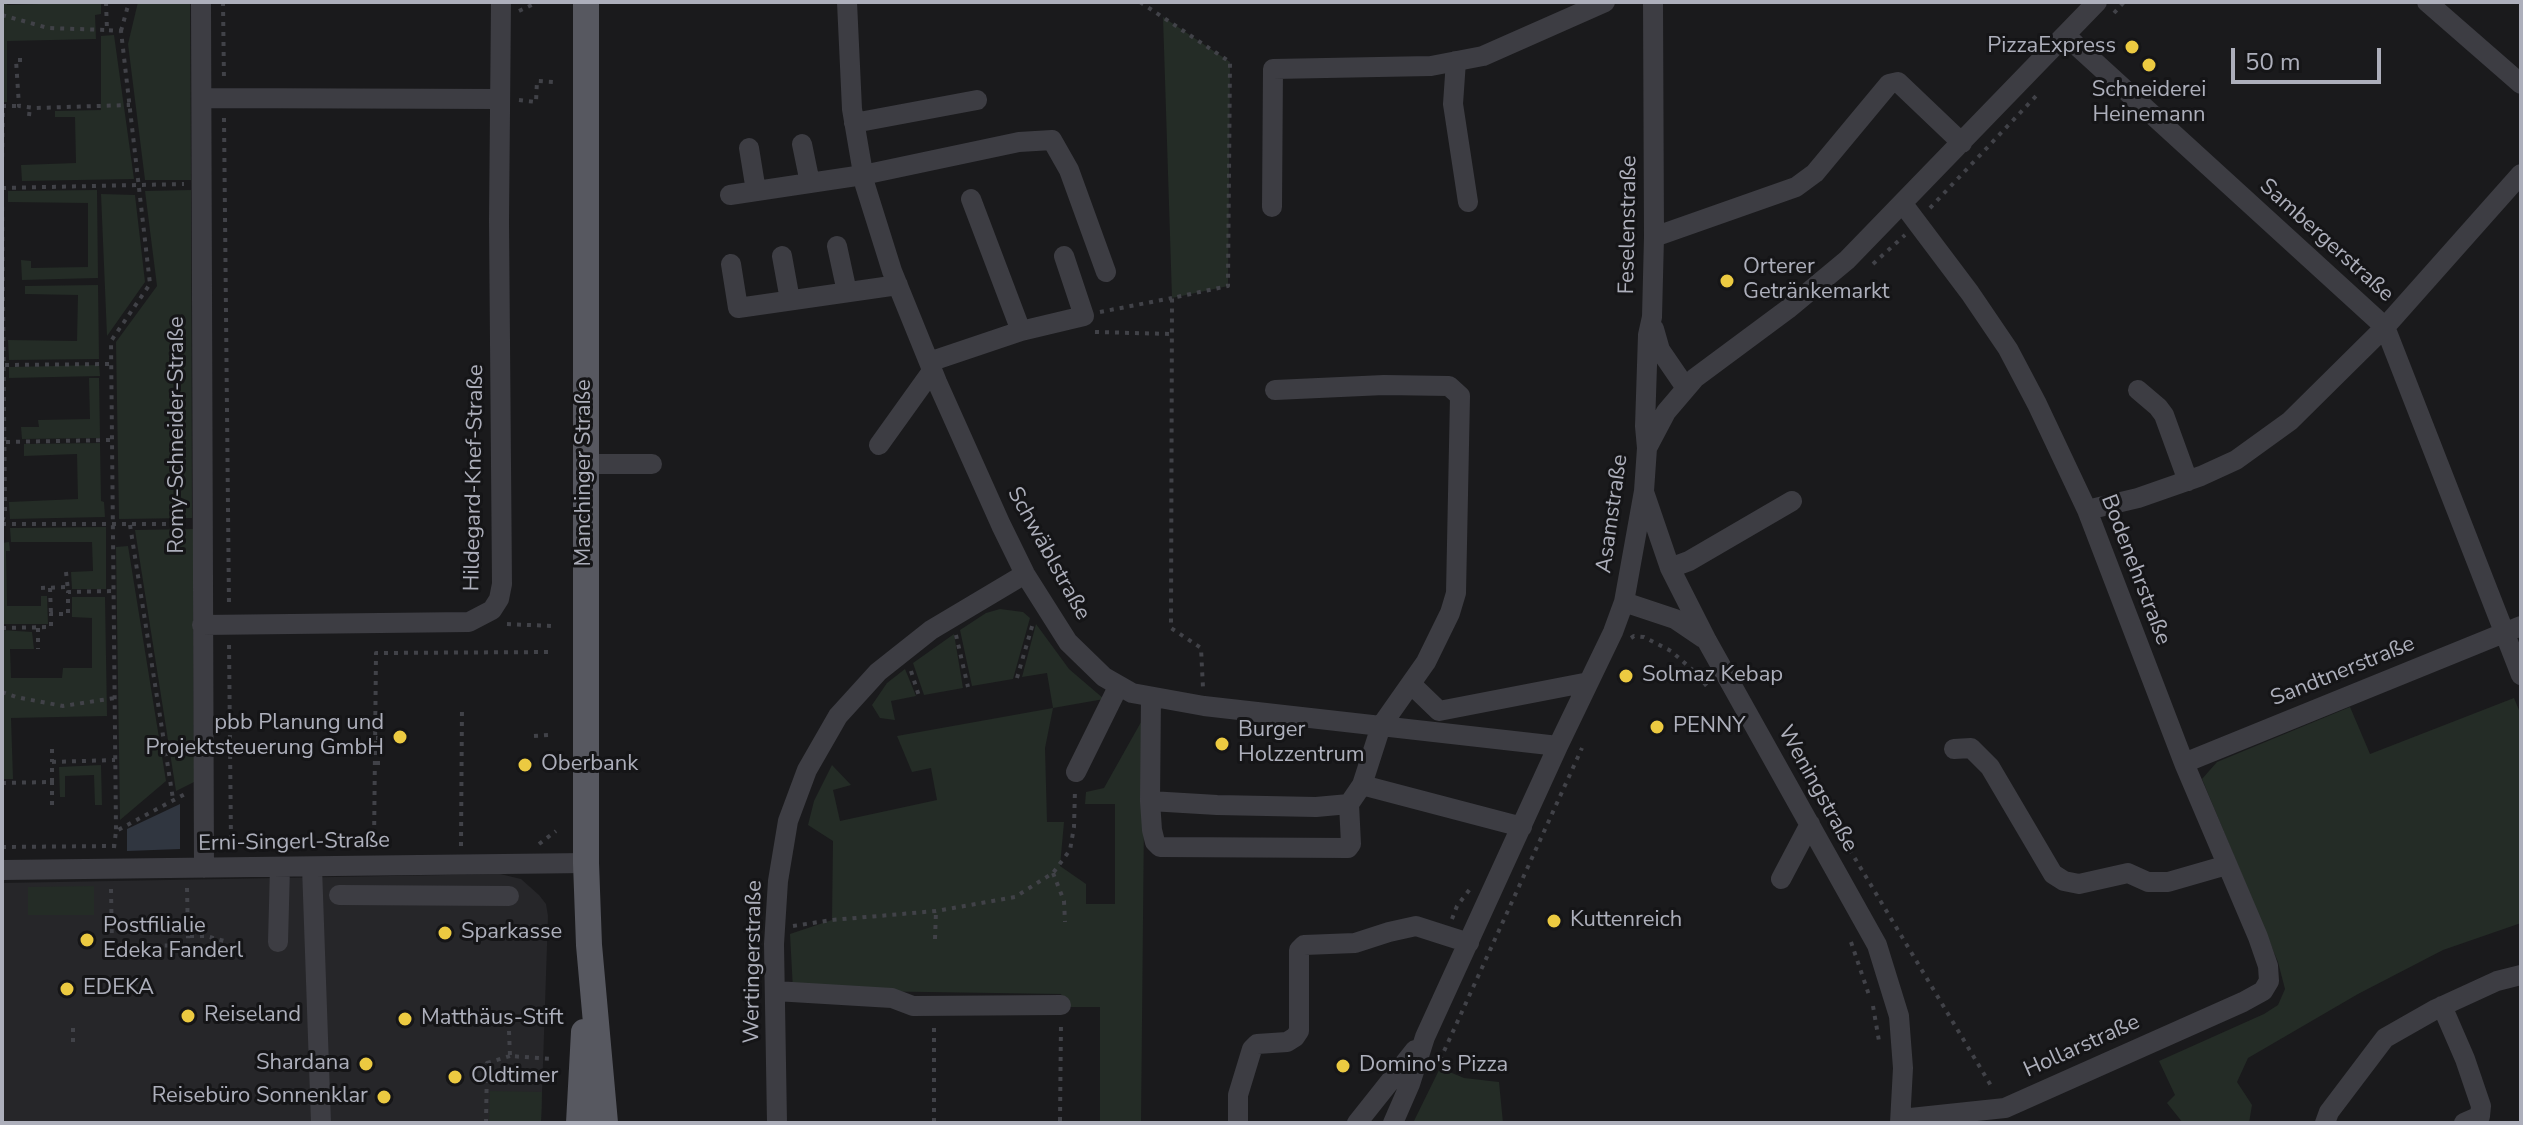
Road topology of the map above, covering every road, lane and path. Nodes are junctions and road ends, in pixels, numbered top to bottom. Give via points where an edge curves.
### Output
1 (106, 2) edge
2 (129, 2) edge
3 (201, 2) edge
4 (223, 2) edge
5 (501, 2) edge
6 (586, 2) edge
7 (847, 2) edge
8 (1140, 2) edge
9 (1605, 2) edge
10 (1653, 2) edge
11 (2124, 2) edge
12 (2428, 3) edge
13 (2103, 10) edge
14 (2, 15) edge
15 (107, 30) junction
16 (121, 31) junction
17 (2065, 35) junction
18 (22, 60) dead end
19 (1456, 61) junction
20 (554, 82) dead end
21 (2521, 84) edge
22 (2040, 92) dead end
23 (202, 98) junction
24 (224, 98) junction
25 (500, 99) junction
26 (977, 100) dead end
27 (130, 105) junction
28 (19, 106) junction
29 (30, 107) junction
30 (29, 116) dead end
31 (854, 123) junction
32 (1962, 143) junction
33 (802, 144) dead end
34 (749, 148) dead end
35 (2, 167) edge
36 (2521, 174) edge
37 (863, 175) junction
38 (810, 183) junction
39 (202, 184) junction
40 (140, 186) junction
41 (2, 187) edge
42 (756, 191) junction
43 (730, 195) dead end
44 (971, 199) dead end
45 (1468, 202) dead end
46 (1903, 204) junction
47 (1272, 207) dead end
48 (1917, 222) junction
49 (1654, 237) junction
50 (837, 246) dead end
51 (782, 256) dead end
52 (1064, 256) dead end
53 (731, 264) dead end
54 (1869, 268) dead end
55 (1106, 272) dead end
56 (898, 285) junction
57 (847, 292) junction
58 (1172, 298) junction
59 (790, 300) junction
60 (1084, 316) junction
61 (1652, 317) junction
62 (2385, 327) junction
63 (1021, 331) junction
64 (111, 364) junction
65 (3, 365) edge
66 (931, 366) junction
67 (1686, 388) junction
68 (1275, 390) dead end
69 (2138, 390) dead end
70 (112, 440) junction
71 (5, 442) junction
72 (879, 445) dead end
73 (1647, 448) junction
74 (585, 464) junction
75 (652, 464) dead end
76 (2188, 481) junction
77 (1644, 491) junction
78 (1792, 501) dead end
79 (2087, 510) junction
80 (2, 523) edge
81 (202, 523) junction
82 (112, 525) junction
83 (130, 525) junction
84 (1670, 568) junction
85 (66, 572) dead end
86 (1025, 574) junction
87 (41, 588) dead end
88 (50, 588) junction
89 (68, 590) junction
90 (113, 591) junction
91 (1624, 602) junction
92 (1047, 609) junction
93 (51, 614) junction
94 (952, 617) junction
95 (469, 622) junction
96 (202, 625) junction
97 (229, 625) junction
98 (551, 626) dead end
99 (2, 628) edge
100 (38, 628) junction
101 (2513, 629) edge
102 (1628, 640) dead end
103 (1707, 641) junction
104 (38, 649) dead end
105 (552, 652) dead end
106 (2521, 675) edge
107 (1017, 678) dead end
108 (1589, 682) junction
109 (1411, 684) junction
110 (968, 687) dead end
111 (1118, 687) junction
112 (2, 692) edge
113 (1711, 693) dead end
114 (1151, 697) junction
115 (115, 698) junction
116 (1204, 706) junction
117 (462, 707) dead end
118 (1381, 726) junction
119 (549, 735) dead end
120 (1587, 735) dead end
121 (534, 736) dead end
122 (376, 738) junction
123 (386, 738) dead end
124 (1558, 746) junction
125 (52, 749) dead end
126 (1954, 749) dead end
127 (116, 760) junction
128 (52, 762) junction
129 (376, 763) junction
130 (386, 763) dead end
131 (2184, 763) junction
132 (1076, 772) joint
133 (52, 782) junction
134 (2, 783) edge
135 (1362, 785) junction
136 (173, 799) dead end
137 (1150, 801) junction
138 (1349, 804) junction
139 (52, 805) dead end
140 (1827, 811) dead end
141 (1810, 824) junction
142 (1522, 827) junction
143 (116, 831) dead end
144 (556, 831) dead end
145 (114, 846) dead end
146 (2, 847) edge
147 (529, 849) dead end
148 (374, 852) dead end
149 (586, 863) junction
150 (461, 865) junction
151 (2227, 865) junction
152 (280, 867) junction
153 (312, 867) junction
154 (195, 868) junction
155 (2, 870) edge
156 (1053, 873) junction
157 (1781, 879) dead end
158 (1475, 882) dead end
159 (339, 895) dead end
160 (509, 896) dead end
161 (936, 911) junction
162 (1065, 922) dead end
163 (775, 928) junction
164 (1446, 935) junction
165 (1848, 935) dead end
166 (188, 936) junction
167 (935, 939) dead end
168 (228, 942) dead end
169 (278, 942) dead end
170 (1469, 943) junction
171 (589, 945) junction
172 (114, 954) dead end
173 (2521, 975) edge
174 (2269, 981) joint
175 (775, 991) junction
176 (934, 1005) junction
177 (1061, 1005) joint
178 (2442, 1006) junction
179 (73, 1024) dead end
180 (509, 1031) dead end
181 (1425, 1037) junction
182 (73, 1042) dead end
183 (1880, 1046) dead end
184 (510, 1056) junction
185 (552, 1059) dead end
186 (1436, 1069) dead end
187 (2006, 1115) edge
188 (1060, 1121) dead end
189 (1900, 1121) edge
190 (934, 1122) edge
191 (321, 1123) edge
192 (486, 1123) edge
193 (579, 1123) edge
194 (605, 1123) edge
195 (777, 1123) edge
196 (1238, 1123) edge
197 (1357, 1123) edge
198 (1393, 1123) edge
199 (2325, 1123) edge
200 (2464, 1123) edge

1 - 15 path
2 - 16 path
3 - 23 street, Romy-Schneider-Straße
4 - 24 path
5 - 25 street, Hildegard-Knef-Straße
6 - 74 main road, Manchinger Straße
7 - 31 street, Schwäblstraße
8 - 58 path via 1230,62 1228,286
9 - 19 street via 1483,56
10 - 49 street, Feselenstraße
11 - 13 path
12 - 21 street
13 - 17 street, Asamstraße
14 - 15 path via 48,28
15 - 16 path
16 - 27 path
17 - 32 street, Asamstraße
17 - 62 street, Sambergerstraße
18 - 28 path via 16,60
19 - 45 street via 1453,104
19 - 47 street via 1273,69
20 - 25 path via 537,81 536,102
22 - 48 path
23 - 24 street
23 - 39 street, Romy-Schneider-Straße
24 - 25 street
24 - 97 path
25 - 95 street, Hildegard-Knef-Straße via 502,584 492,610
26 - 31 street
27 - 29 path
27 - 40 path
28 - 29 path
28 - 35 path via 3,106
29 - 30 path
31 - 37 street, Schwäblstraße
32 - 46 street, Asamstraße
32 - 49 street via 1898,82 1889,84 1809,179
33 - 38 street
34 - 42 street
36 - 62 street
37 - 38 street
37 - 55 street via 1019,142 1052,140 1069,170
37 - 56 street, Schwäblstraße
38 - 42 street
39 - 40 path
39 - 81 street, Romy-Schneider-Straße
40 - 41 path
40 - 64 path via 150,284 111,341
41 - 65 path
42 - 43 street
44 - 63 street
46 - 48 street, Bodenehrstraße
46 - 67 street, Asamstraße via 1847,260
48 - 54 path
48 - 79 street, Bodenehrstraße via 2008,349
49 - 61 street, Feselenstraße
50 - 57 street
51 - 59 street
52 - 60 street
53 - 59 street via 738,308
56 - 57 street
56 - 66 street, Schwäblstraße
57 - 59 street
58 - 60 path
58 - 116 path via 1171,628 1201,648
60 - 63 street
61 - 67 street via 1660,350
61 - 73 street, Feselenstraße
62 - 76 street via 2290,421 2236,460
62 - 101 street, Sambergerstraße
63 - 66 street
64 - 65 path
64 - 70 path
65 - 71 path
66 - 72 street
66 - 86 street, Schwäblstraße
67 - 73 street, Asamstraße
68 - 109 street via 1449,386 1460,396 1456,593 1438,639
69 - 76 street via 2164,415
70 - 71 path
70 - 82 path
71 - 80 path
73 - 77 street, Asamstraße
74 - 75 street
74 - 149 main road, Manchinger Straße
76 - 79 street
77 - 84 street, Weningstraße
77 - 91 street, Asamstraße
78 - 84 street
79 - 131 street, Bodenehrstraße
80 - 82 path
81 - 83 path
81 - 96 street, Romy-Schneider-Straße
82 - 83 path
82 - 90 path
83 - 136 path
84 - 103 street, Weningstraße
85 - 89 path
86 - 92 street, Schwäblstraße
86 - 94 street, Wertingerstraße
87 - 88 path
88 - 89 path
88 - 93 path
89 - 90 path
89 - 93 path via 68,614
90 - 115 path
91 - 103 street via 1675,619
91 - 108 street, Asamstraße
92 - 107 path via 1035,617
92 - 111 street, Schwäblstraße via 1068,642
93 - 100 path via 51,627
94 - 110 path
94 - 163 street, Wertingerstraße via 878,672 838,716 807,770 788,821
95 - 97 street, Hildegard-Knef-Straße
95 - 98 path
96 - 97 street, Hildegard-Knef-Straße
96 - 154 street, Romy-Schneider-Straße
97 - 154 path via 231,842
99 - 100 path
100 - 104 path
101 - 106 street, Sambergerstraße
101 - 131 street, Sandtnerstraße
102 - 113 path via 1644,637 1671,651
103 - 141 street, Weningstraße
105 - 122 path via 376,653
108 - 109 street via 1439,711
108 - 124 street, Asamstraße
109 - 118 street
111 - 114 street, Schwäblstraße
111 - 132 street
112 - 115 path via 63,706
114 - 116 street, Schwäblstraße
114 - 137 street
115 - 127 path
116 - 118 street, Schwäblstraße
117 - 150 path
118 - 124 street, Schwäblstraße
118 - 135 street
119 - 121 path
120 - 186 path
122 - 123 path
122 - 129 path
124 - 142 street, Asamstraße
125 - 128 path
126 - 151 street via 1971,748 1990,767 2053,874 2064,881 2079,884 2128,873 2148,882 2168,882
127 - 128 path
127 - 143 path
128 - 133 path
129 - 130 path
129 - 148 path
131 - 151 street, Bodenehrstraße
132 - 156 path via 1070,850
133 - 134 path
133 - 139 path
135 - 138 street
135 - 142 street
137 - 138 street
137 - 138 street via 1152,830 1160,847 1348,848
140 - 187 path
141 - 157 street
141 - 189 street, Weningstraße via 1877,945 1899,1016
142 - 170 street, Asamstraße
144 - 147 path
145 - 146 path
149 - 150 street, Erni-Singerl-Straße
149 - 171 main road, Manchinger Straße
150 - 153 street, Erni-Singerl-Straße
151 - 174 street, Bodenehrstraße via 2268,966
152 - 153 street, Erni-Singerl-Straße
152 - 154 street, Erni-Singerl-Straße
152 - 169 street
153 - 191 street
154 - 155 street, Erni-Singerl-Straße
154 - 166 path
156 - 161 path via 1015,897
156 - 162 path via 1064,901
158 - 164 path via 1457,906
159 - 160 street
161 - 163 path
161 - 167 path
163 - 175 street, Wertingerstraße
164 - 170 street
164 - 196 street via 1416,926 1355,943 1304,945 1299,950 1299,1031 1287,1042 1252,1049 1238,1095
165 - 183 path via 1873,1007
166 - 168 path
166 - 172 path via 188,945 112,947
170 - 181 street, Asamstraße
171 - 193 main road, Manchinger Straße
171 - 194 main road, Manchinger Straße
173 - 178 street
174 - 187 street, Hollarstraße via 2263,991 2243,1002
175 - 176 street
175 - 195 street, Wertingerstraße
176 - 177 street
176 - 190 path
177 - 188 path
178 - 199 street via 2385,1038
178 - 200 street via 2481,1106 2480,1116
179 - 182 path
180 - 184 path
181 - 197 street, Asamstraße
181 - 198 street, Asamstraße
184 - 185 path
184 - 192 path via 487,1063
187 - 189 street, Hollarstraße

